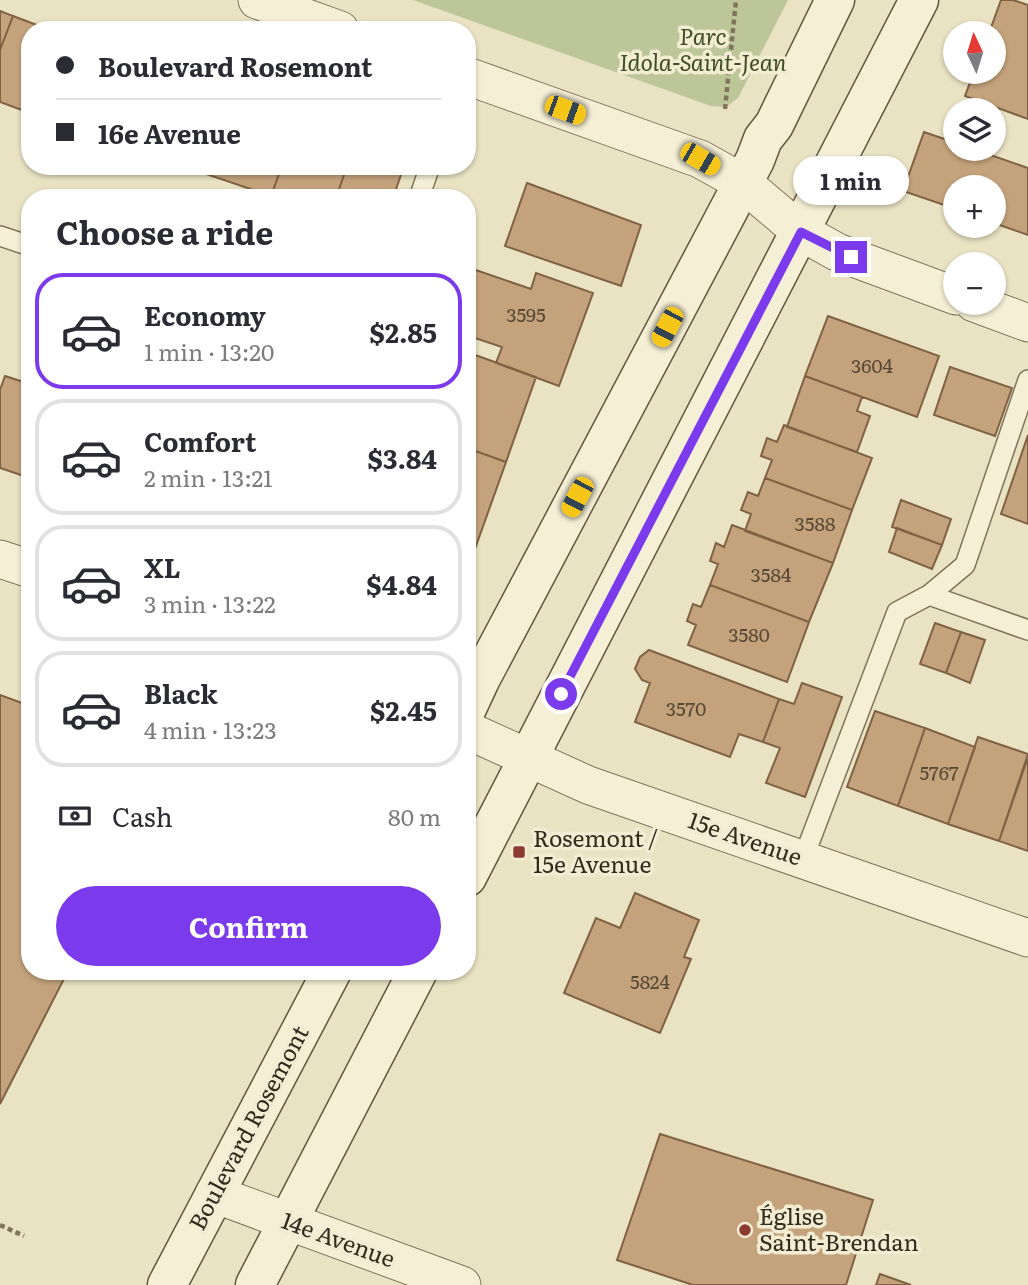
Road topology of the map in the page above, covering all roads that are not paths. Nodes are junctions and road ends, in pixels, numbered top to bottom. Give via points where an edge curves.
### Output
1 (257, 0) edge
2 (835, 0) edge
3 (919, 0) edge
4 (315, 21) edge
5 (476, 79) edge
6 (743, 183) junction
7 (801, 232) junction
8 (0, 236) edge
9 (21, 243) edge
10 (943, 291) edge
11 (1006, 315) edge
12 (1028, 323) edge
13 (1028, 380) edge
14 (0, 559) edge
15 (21, 566) edge
16 (929, 595) junction
17 (1028, 630) edge
18 (476, 689) edge
19 (476, 734) edge
20 (527, 758) junction
21 (476, 859) edge
22 (803, 859) junction
23 (1028, 938) edge
24 (327, 980) edge
25 (413, 980) edge
26 (214, 1194) junction
27 (287, 1222) junction
28 (167, 1285) edge
29 (255, 1285) edge
30 (462, 1285) edge

1 - 4 street
2 - 6 main road
3 - 7 main road
5 - 6 street via 700,159
6 - 7 street
6 - 18 main road
7 - 10 street via 837,252
7 - 20 main road
8 - 9 lane
11 - 12 street
13 - 16 lane via 965,565
14 - 15 street
16 - 17 lane
16 - 22 lane via 897,612
19 - 20 street, 15e Avenue
20 - 21 main road
20 - 22 street, 15e Avenue via 588,785
22 - 23 street, 15e Avenue
24 - 26 main road, Boulevard Rosemont
25 - 27 main road
26 - 27 street, 14e Avenue
26 - 28 main road, Boulevard Rosemont
27 - 29 main road
27 - 30 street, 14e Avenue

